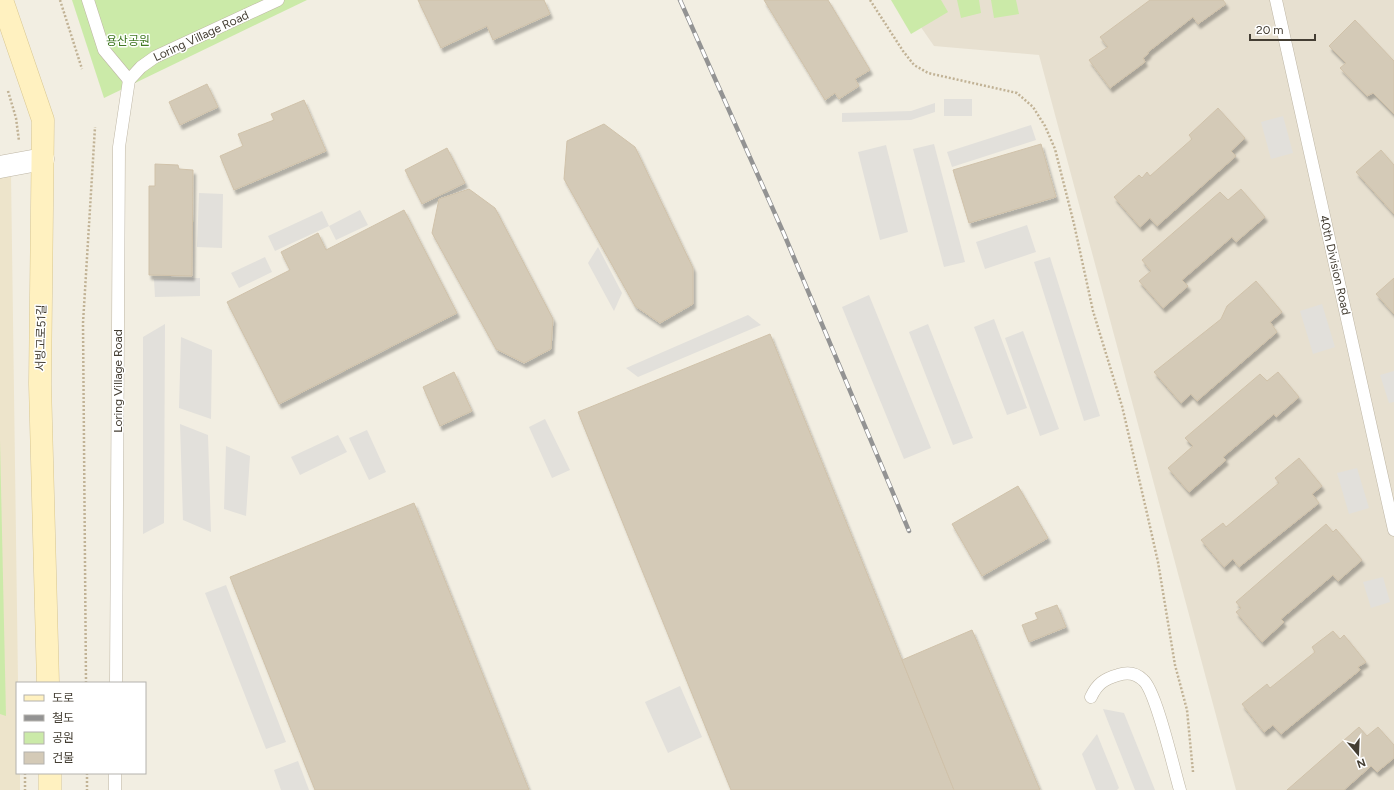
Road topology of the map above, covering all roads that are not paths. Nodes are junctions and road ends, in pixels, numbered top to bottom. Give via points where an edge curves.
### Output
1 (2, 0) edge
2 (88, 0) edge
3 (278, 0) edge
4 (1276, 0) edge
5 (129, 80) junction
6 (43, 159) junction
7 (0, 167) edge
8 (1394, 530) edge
9 (48, 682) edge
10 (116, 682) edge
11 (1091, 698) dead end
12 (50, 774) edge
13 (115, 774) edge
14 (50, 790) edge
15 (115, 790) edge
16 (1180, 790) edge

1 - 6 main road, 서빙고로51길 via 43,120
2 - 5 lane via 104,50
3 - 5 lane, Loring Village Road via 155,57
4 - 8 lane, 40th Division Road
5 - 10 lane, Loring Village Road via 119,147
6 - 7 street
6 - 9 main road, 서빙고로51길 via 40,384
11 - 16 lane via 1096,686 1108,678 1132,673 1144,680 1154,698
12 - 14 main road
13 - 15 lane

